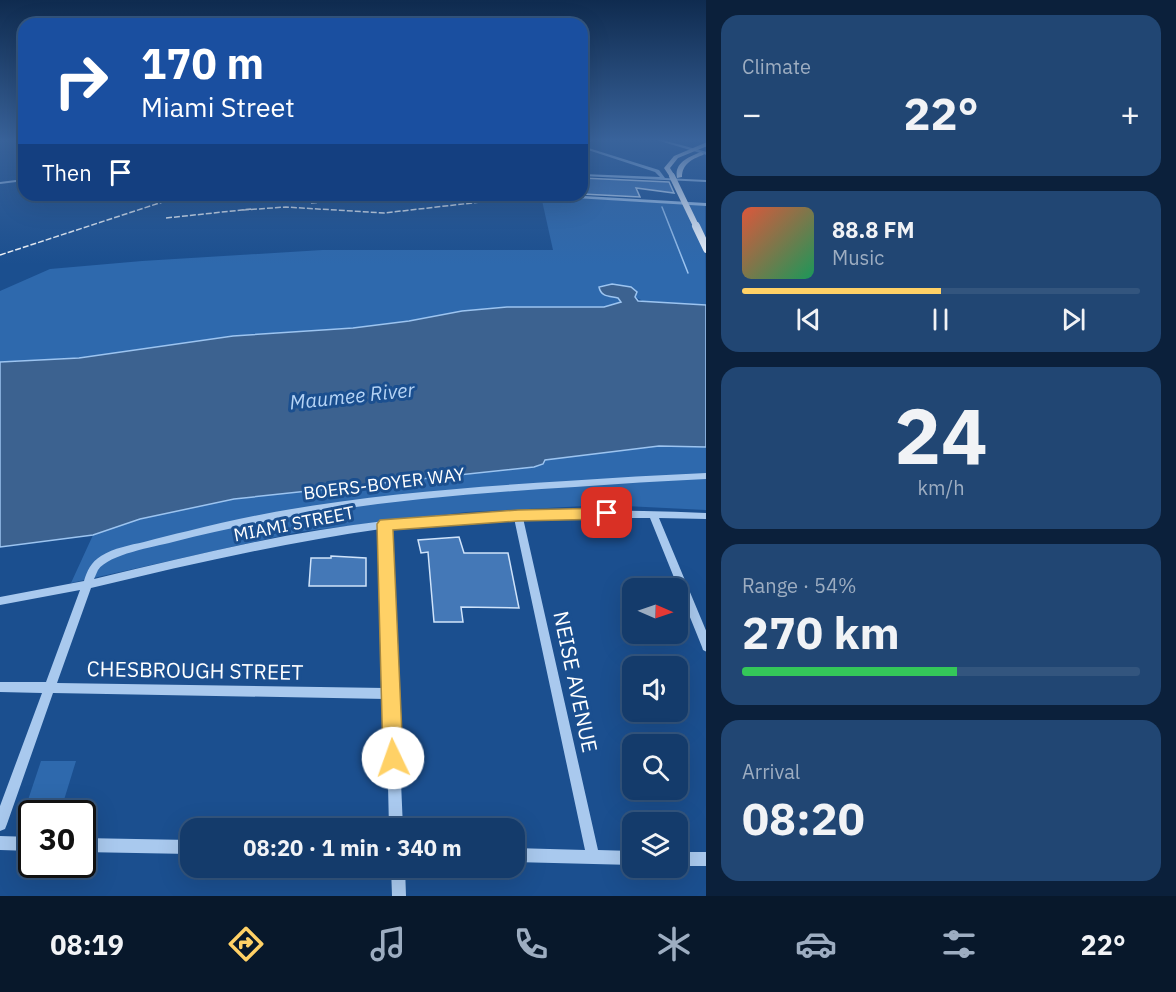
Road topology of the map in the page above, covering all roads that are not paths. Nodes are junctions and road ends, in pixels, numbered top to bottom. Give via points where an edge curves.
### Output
1 (17, 181) edge
2 (677, 181) edge
3 (677, 181) edge
4 (0, 183) edge
5 (588, 198) edge
6 (706, 205) edge
7 (706, 235) edge
8 (706, 249) edge
9 (706, 476) edge
10 (653, 514) junction
11 (518, 515) junction
12 (706, 516) edge
13 (385, 524) junction
14 (86, 586) junction
15 (0, 601) edge
16 (706, 647) edge
17 (0, 687) edge
18 (50, 688) junction
19 (390, 694) junction
20 (396, 818) edge
21 (0, 824) edge
22 (0, 843) edge
23 (18, 844) edge
24 (96, 845) edge
25 (180, 847) edge
26 (525, 855) edge
27 (593, 857) junction
28 (622, 858) edge
29 (688, 859) edge
30 (706, 859) edge
31 (398, 878) edge
32 (399, 896) edge

1 - 4 street
2 - 7 main road
3 - 8 main road, bridge
5 - 6 street
9 - 14 street, BOERS-BOYER WAY via 460,491 322,506 231,524 111,555 97,563
10 - 11 street, MIAMI STREET
10 - 12 street, MIAMI STREET
10 - 16 street
11 - 13 street, MIAMI STREET
11 - 27 street, NEISE AVENUE
13 - 14 street, MIAMI STREET via 182,562
13 - 19 street
14 - 15 street, MIAMI STREET
14 - 18 street, BOERS-BOYER WAY
17 - 18 street, CHESBROUGH STREET
18 - 19 street, CHESBROUGH STREET
18 - 21 street, BOERS-BOYER WAY
19 - 20 street
22 - 23 street
24 - 25 street
26 - 27 street
27 - 28 street
29 - 30 street
31 - 32 street

